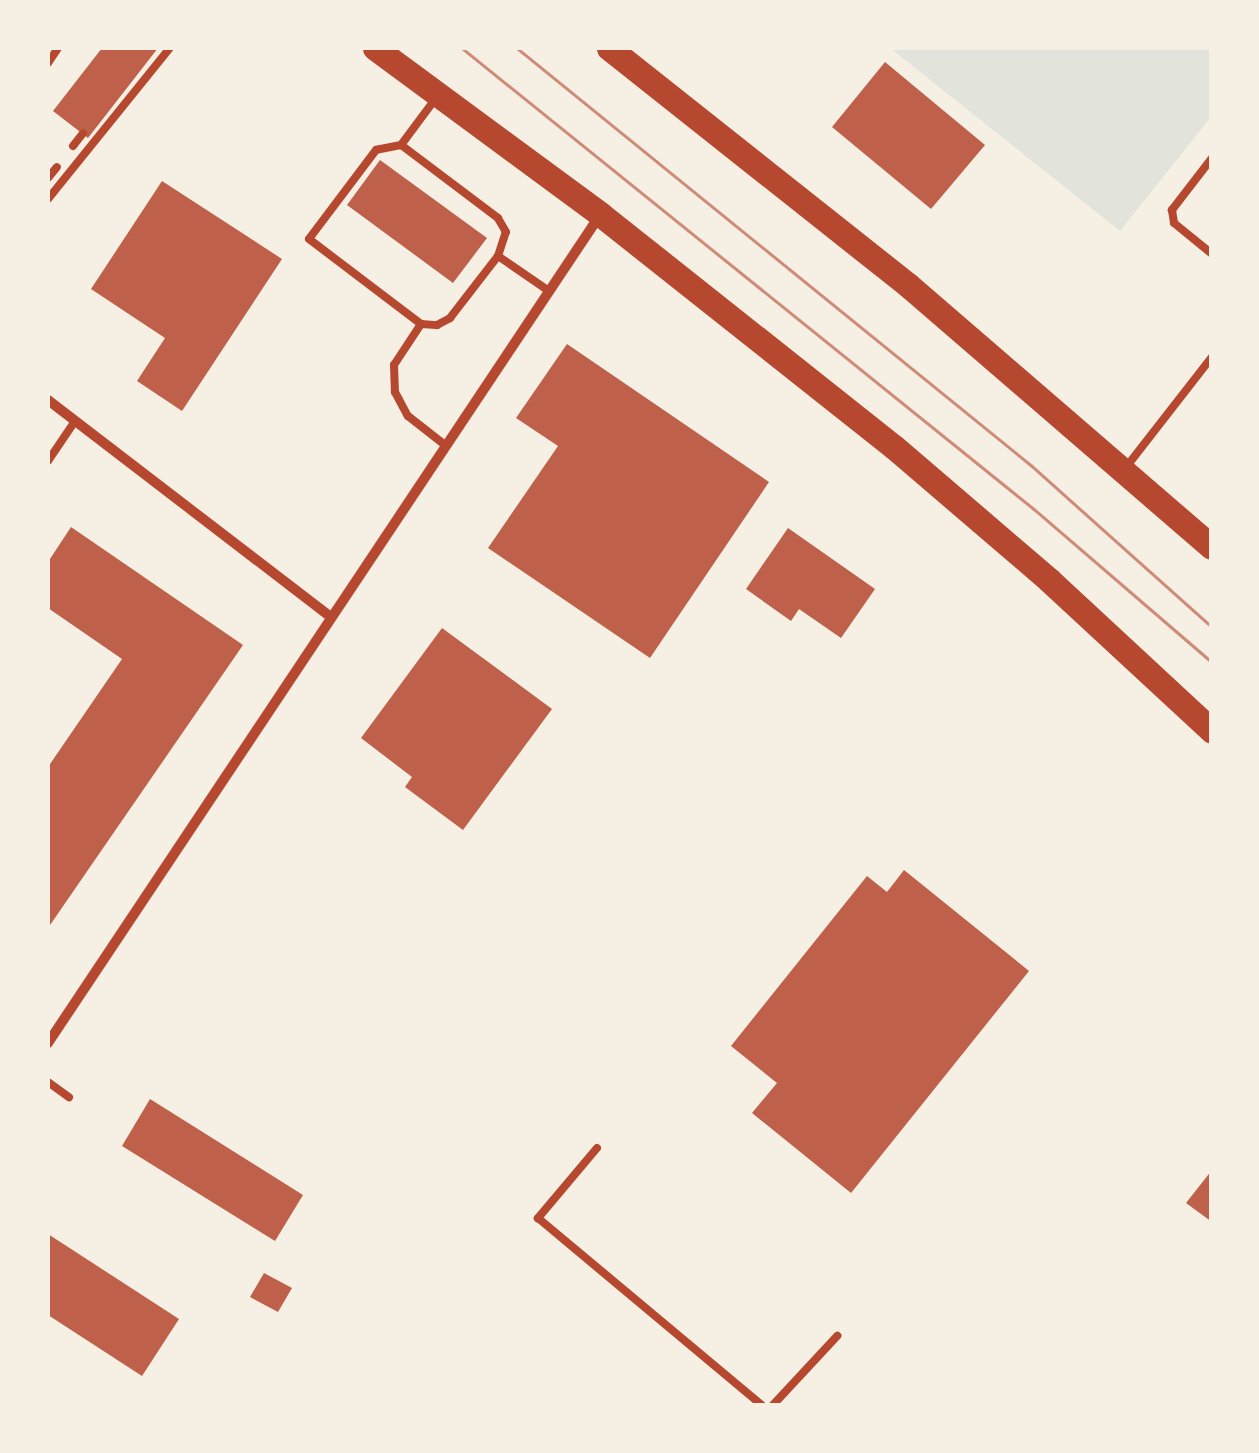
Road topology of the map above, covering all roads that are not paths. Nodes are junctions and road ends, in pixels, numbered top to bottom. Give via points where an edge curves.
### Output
1 (58, 48) edge
2 (170, 48) edge
3 (375, 48) edge
4 (610, 48) edge
5 (48, 62) edge
6 (438, 94) junction
7 (83, 133) dead end
8 (401, 145) junction
9 (73, 146) dead end
10 (1212, 158) edge
11 (57, 167) dead end
12 (48, 178) edge
13 (48, 198) edge
14 (600, 214) junction
15 (1212, 236) edge
16 (1202, 247) junction
17 (1212, 254) edge
18 (498, 256) junction
19 (549, 291) junction
20 (421, 324) junction
21 (1212, 357) edge
22 (48, 400) edge
23 (75, 421) junction
24 (445, 446) junction
25 (48, 461) edge
26 (1124, 470) junction
27 (1212, 547) edge
28 (330, 616) junction
29 (1212, 731) edge
30 (52, 1024) edge
31 (48, 1043) edge
32 (48, 1082) edge
33 (69, 1097) dead end
34 (597, 1148) dead end
35 (837, 1336) dead end
36 (763, 1406) edge
37 (772, 1406) edge

1 - 5 lane
2 - 13 lane
3 - 6 main road
4 - 26 main road via 908,285
6 - 8 lane
6 - 14 main road
7 - 9 lane
8 - 18 lane via 498,218 506,232
8 - 20 lane via 376,150 309,239
10 - 16 lane via 1172,210 1174,223
11 - 12 lane
14 - 19 street
14 - 29 main road via 894,447
15 - 16 lane
16 - 17 lane
18 - 19 lane
18 - 20 lane via 450,318
19 - 24 street
20 - 24 lane via 394,364 394,392 408,416
21 - 26 lane
22 - 23 street
23 - 25 lane
23 - 28 street
24 - 28 street
26 - 27 main road
28 - 30 street
30 - 31 street
32 - 33 lane
34 - 36 lane via 538,1218
35 - 37 lane

